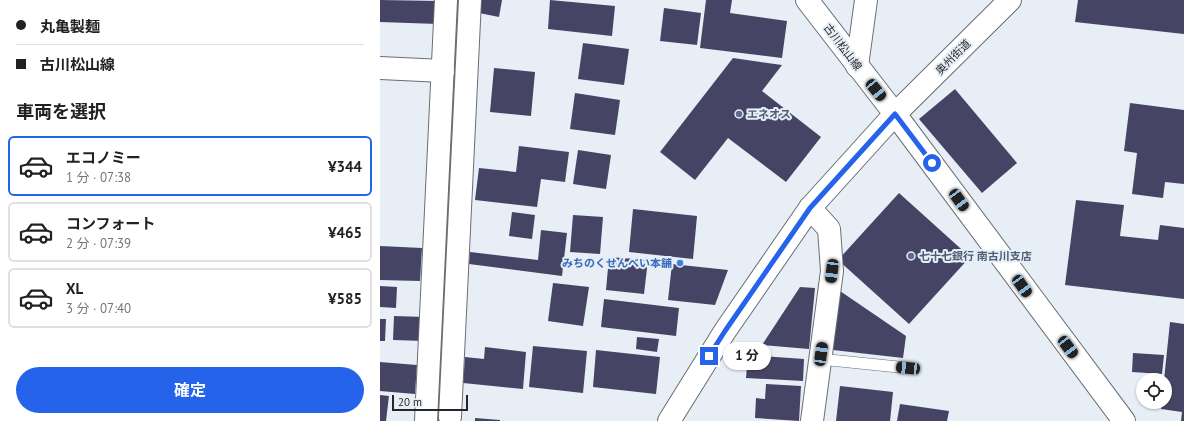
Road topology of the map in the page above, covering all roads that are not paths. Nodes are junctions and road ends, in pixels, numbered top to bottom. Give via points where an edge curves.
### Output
1 (446, 0) edge
2 (470, 0) edge
3 (807, 0) edge
4 (866, 0) edge
5 (1010, 0) edge
6 (857, 66) junction
7 (380, 68) edge
8 (443, 71) junction
9 (895, 114) junction
10 (452, 125) junction
11 (810, 208) junction
12 (820, 359) junction
13 (908, 368) dead end
14 (450, 417) dead end
15 (426, 421) edge
16 (669, 421) edge
17 (812, 421) edge
18 (1124, 421) edge

1 - 8 street
2 - 10 street
3 - 6 street, 古川松山線
4 - 6 street
5 - 9 street, 奥州街道
6 - 9 street, 古川松山線
7 - 8 street
8 - 10 street
9 - 11 street
9 - 18 street, 古川松山線
10 - 14 street
10 - 15 street
11 - 12 street via 830,229 832,271
11 - 16 street via 725,331
12 - 13 lane
12 - 17 street

